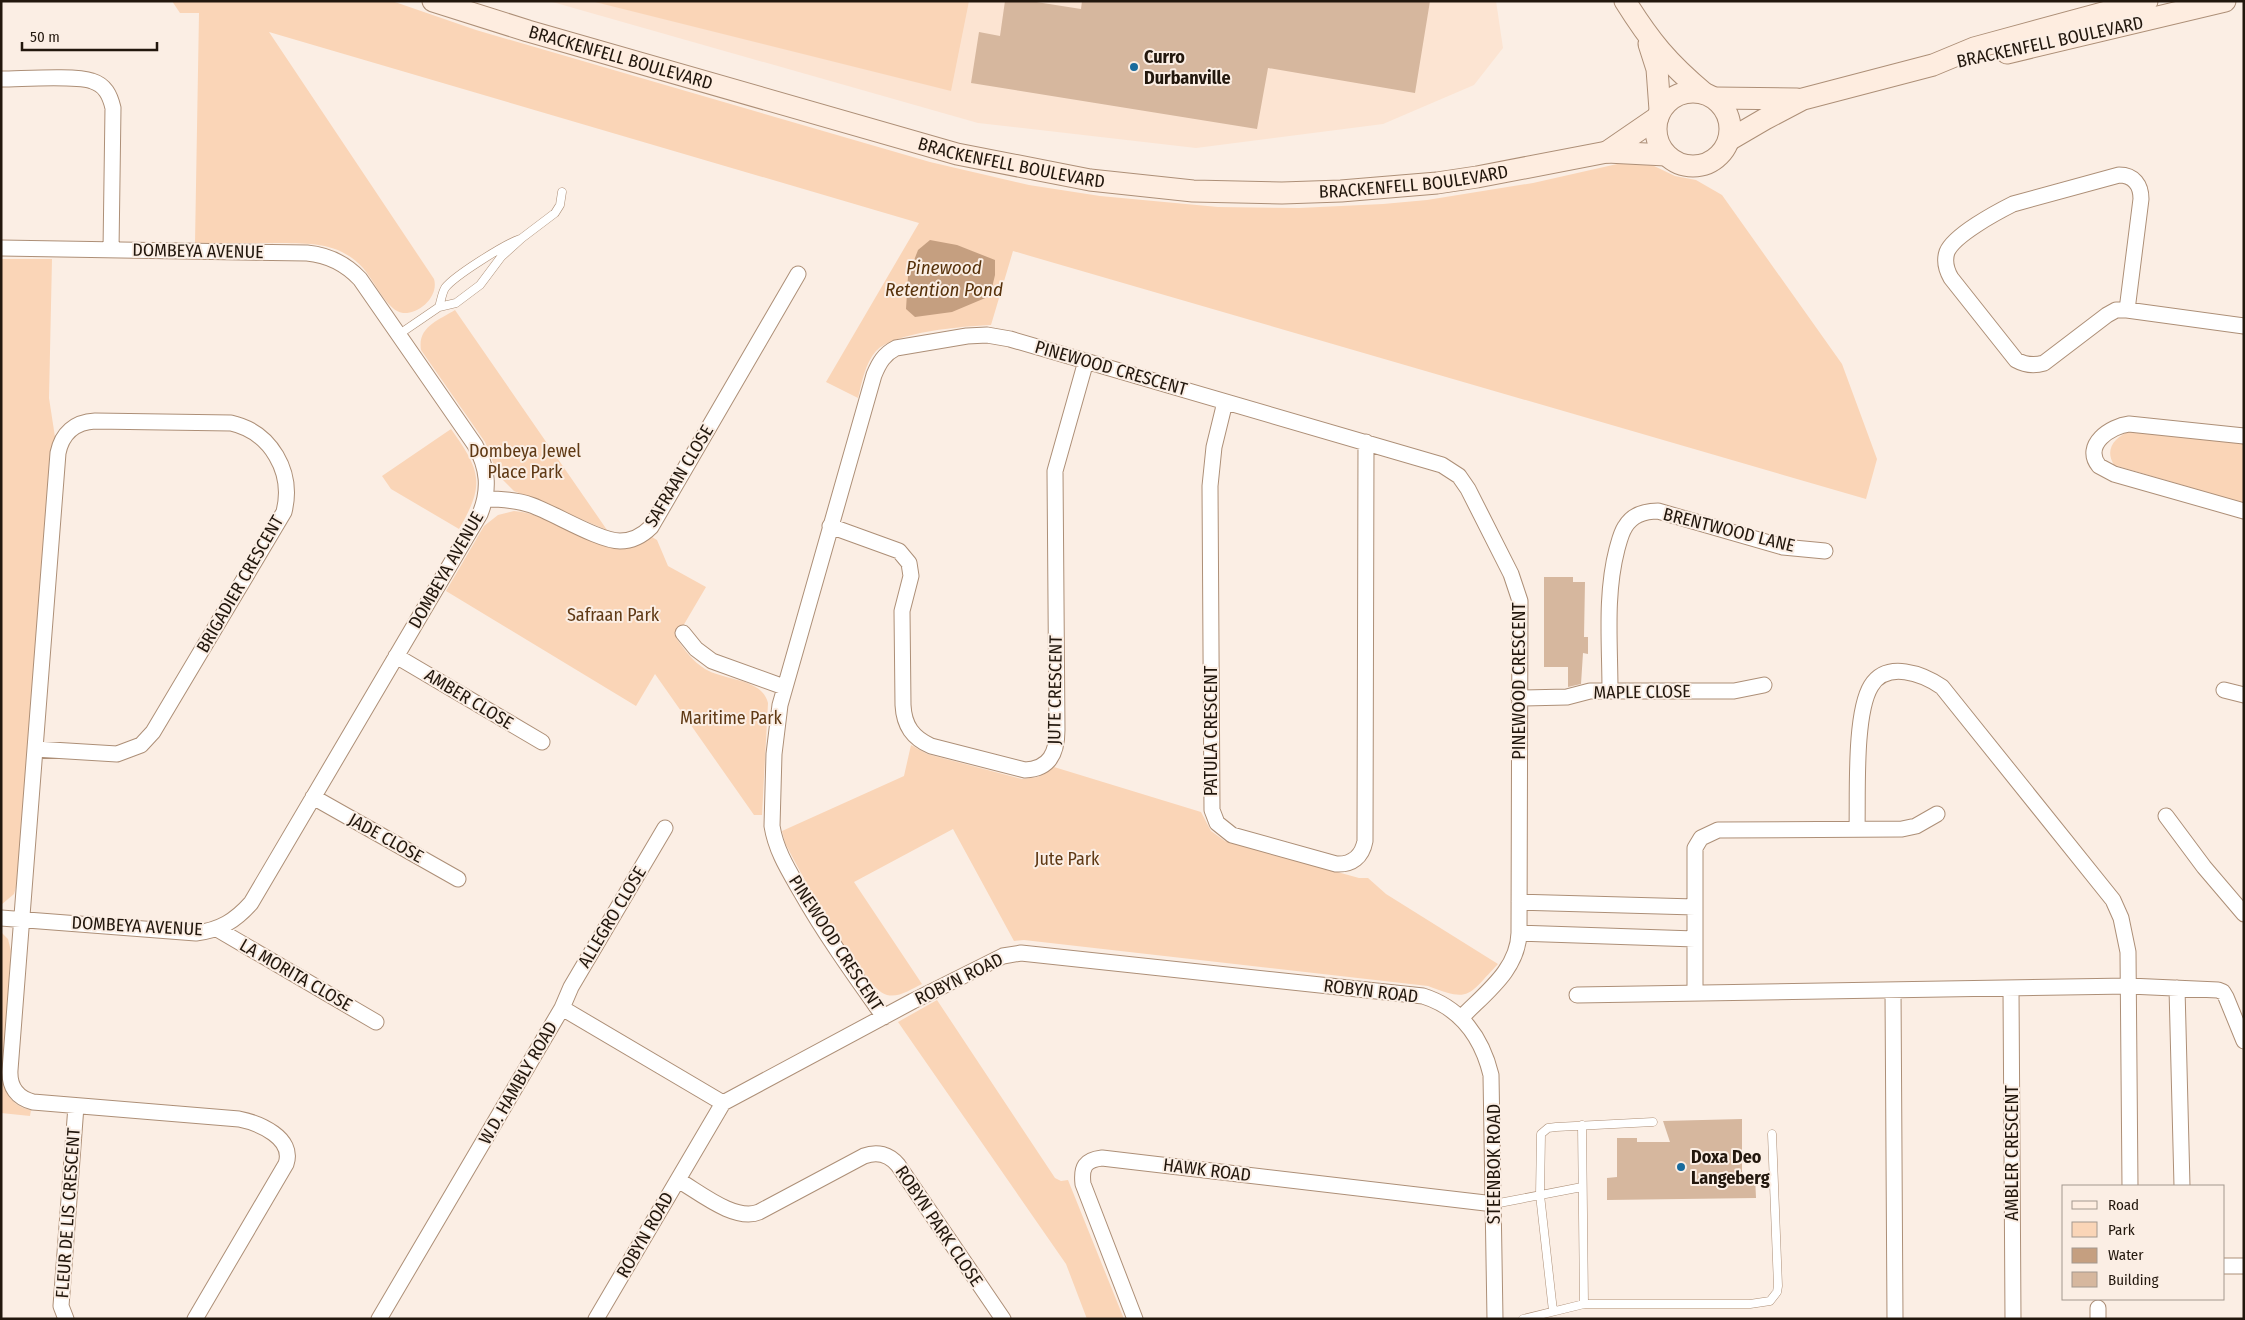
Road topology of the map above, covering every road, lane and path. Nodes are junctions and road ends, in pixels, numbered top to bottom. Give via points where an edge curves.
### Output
1 (433, 1) edge
2 (1626, 1) edge
3 (2147, 1) edge
4 (2225, 1) edge
5 (1647, 36) junction
6 (1933, 65) junction
7 (1, 79) edge
8 (1710, 95) junction
9 (1803, 99) junction
10 (1659, 114) junction
11 (1729, 140) junction
12 (1607, 152) junction
13 (1666, 155) junction
14 (562, 192) dead end
15 (522, 238) junction
16 (1, 248) edge
17 (111, 250) junction
18 (798, 274) dead end
19 (439, 306) junction
20 (2127, 310) junction
21 (2244, 326) edge
22 (398, 335) junction
23 (1086, 361) junction
24 (1225, 402) junction
25 (2244, 436) edge
26 (1366, 442) junction
27 (486, 499) junction
28 (2244, 512) edge
29 (830, 526) junction
30 (1825, 551) dead end
31 (683, 634) dead end
32 (396, 656) junction
33 (1764, 685) dead end
34 (784, 686) junction
35 (2224, 690) dead end
36 (1610, 691) junction
37 (2244, 696) edge
38 (1519, 698) junction
39 (542, 742) dead end
40 (35, 749) junction
41 (313, 797) junction
42 (1937, 814) dead end
43 (2166, 816) dead end
44 (665, 828) dead end
45 (1857, 829) junction
46 (458, 879) dead end
47 (1519, 902) junction
48 (1695, 907) junction
49 (2244, 914) edge
50 (1, 918) edge
51 (22, 920) junction
52 (217, 929) junction
53 (1520, 933) junction
54 (1695, 939) junction
55 (2128, 986) junction
56 (2011, 988) junction
57 (2177, 988) junction
58 (1893, 990) junction
59 (1695, 993) junction
60 (1577, 995) dead end
61 (562, 1008) junction
62 (884, 1017) junction
63 (1461, 1018) junction
64 (376, 1022) dead end
65 (2244, 1041) edge
66 (723, 1104) junction
67 (76, 1106) junction
68 (1653, 1122) dead end
69 (1582, 1125) junction
70 (1772, 1134) dead end
71 (678, 1180) junction
72 (2130, 1185) edge
73 (2182, 1185) edge
74 (1582, 1187) junction
75 (1540, 1195) junction
76 (1494, 1204) junction
77 (2225, 1266) edge
78 (2244, 1266) edge
79 (1584, 1304) junction
80 (1553, 1311) junction
81 (66, 1319) edge
82 (195, 1319) edge
83 (379, 1319) edge
84 (596, 1319) edge
85 (1003, 1319) edge
86 (1135, 1319) edge
87 (1495, 1319) edge
88 (1523, 1319) edge
89 (1895, 1319) edge
90 (2013, 1319) edge

1 - 12 street, BRACKENFELL BOULEVARD via 957,154 1099,181 1193,191 1341,191 1461,180
2 - 5 street
3 - 6 street, BRACKENFELL BOULEVARD via 1974,48
4 - 6 street, BRACKENFELL BOULEVARD via 1976,60
5 - 8 street via 1679,72
5 - 10 street via 1657,69
6 - 9 street, BRACKENFELL BOULEVARD
7 - 17 street via 85,79 100,85 109,94 113,108
8 - 9 street, BRACKENFELL BOULEVARD
8 - 10 street via 1692,91 1680,94 1669,100
8 - 11 street via 1724,107 1730,119
9 - 11 street, BRACKENFELL BOULEVARD
10 - 12 street, BRACKENFELL BOULEVARD
10 - 13 street via 1656,133
11 - 13 street via 1721,154 1700,166 1688,166
12 - 13 street, BRACKENFELL BOULEVARD
14 - 15 lane via 555,213
15 - 19 lane via 500,257 480,285 456,303
15 - 19 lane via 510,242 445,288
16 - 17 street, DOMBEYA AVENUE
17 - 22 street, DOMBEYA AVENUE via 327,256 356,275
18 - 27 street, SAFRAAN CLOSE via 651,527 640,536 627,541 612,540 530,504
19 - 22 lane
20 - 20 street via 2111,312 2044,363 2024,364 2016,360 1951,278 1946,255 1954,243 2014,204 2124,175 2137,182 2141,198
20 - 21 street
22 - 27 street, DOMBEYA AVENUE via 481,455 487,479
23 - 24 street, PINEWOOD CRESCENT
23 - 29 street, PINEWOOD CRESCENT via 987,335 905,346 888,352 874,375
23 - 29 street, JUTE CRESCENT via 1055,471 1057,735 1056,749 1046,764 1025,770 931,746 911,733 904,720 903,705 902,611 911,576 909,562 899,551
24 - 26 street, PINEWOOD CRESCENT
24 - 26 street, PATULA CRESCENT via 1214,447 1210,486 1212,810 1217,823 1232,835 1344,864 1357,858 1365,841
25 - 28 street via 2129,424 2106,433 2094,453 2099,466 2114,474
26 - 38 street, PINEWOOD CRESCENT via 1442,465 1459,476 1468,489 1518,592
27 - 32 street, DOMBEYA AVENUE
29 - 34 street, PINEWOOD CRESCENT
30 - 36 street, BRENTWOOD LANE via 1783,546 1658,511 1638,515 1624,527 1611,571
31 - 34 street via 712,661
32 - 39 street, AMBER CLOSE
32 - 41 street, DOMBEYA AVENUE
33 - 36 street, MAPLE CLOSE via 1734,691
34 - 62 street, PINEWOOD CRESCENT via 774,754 774,840 823,931
35 - 37 street
36 - 38 street, MAPLE CLOSE via 1567,697
38 - 47 street, PINEWOOD CRESCENT
40 - 40 street, BRIGADIER CRESCENT via 117,754 141,746 153,732 284,512 287,493 283,467 256,434 231,423 95,421 74,426 63,437 58,453
40 - 51 street, BRIGADIER CRESCENT
41 - 46 street, JADE CLOSE
41 - 52 street, DOMBEYA AVENUE via 250,903 231,922
42 - 45 street via 1916,826 1902,829
43 - 49 street
44 - 61 street, ALLEGRO CLOSE via 571,987
45 - 48 street via 1709,832 1695,848
45 - 55 street via 1860,720 1871,685 1893,672 1930,679 1942,687 2113,900 2126,936
47 - 48 street
47 - 53 street, PINEWOOD CRESCENT
48 - 54 street
50 - 51 street, DOMBEYA AVENUE
51 - 52 street, DOMBEYA AVENUE via 196,933
51 - 67 street, FLEUR DE LIS CRESCENT via 10,1082 26,1101
52 - 64 street, LA MORITA CLOSE
53 - 54 street
53 - 63 street, PINEWOOD CRESCENT via 1509,969
54 - 59 street
55 - 56 street
55 - 57 street
55 - 72 street
56 - 58 street
56 - 90 street, AMBLER CRESCENT
57 - 65 street via 2223,992
57 - 73 street
58 - 59 street
58 - 89 street
59 - 60 street
61 - 66 street, W.D. HAMBLY ROAD
61 - 83 street, W.D. HAMBLY ROAD
62 - 63 street, ROBYN ROAD via 1003,956 1021,953 1423,996 1441,1003
62 - 66 street, ROBYN ROAD
63 - 76 street, STEENBOK ROAD via 1480,1043 1491,1075
66 - 71 street, ROBYN ROAD
67 - 81 street, FLEUR DE LIS CRESCENT via 61,1306
67 - 82 street, FLEUR DE LIS CRESCENT via 239,1118 260,1125 284,1142 289,1153 286,1164
68 - 69 lane
69 - 74 lane
69 - 75 lane via 1548,1128 1541,1134
70 - 79 lane via 1778,1286 1770,1301 1750,1304
71 - 84 street, ROBYN ROAD
71 - 85 street, ROBYN PARK CLOSE via 732,1212 748,1215 864,1156 886,1155 898,1165
74 - 75 lane
74 - 79 lane
75 - 76 lane
75 - 80 lane
76 - 86 street, HAWK ROAD via 1094,1159 1083,1166 1083,1184
76 - 87 street, STEENBOK ROAD
77 - 78 street
79 - 80 lane
80 - 88 lane

